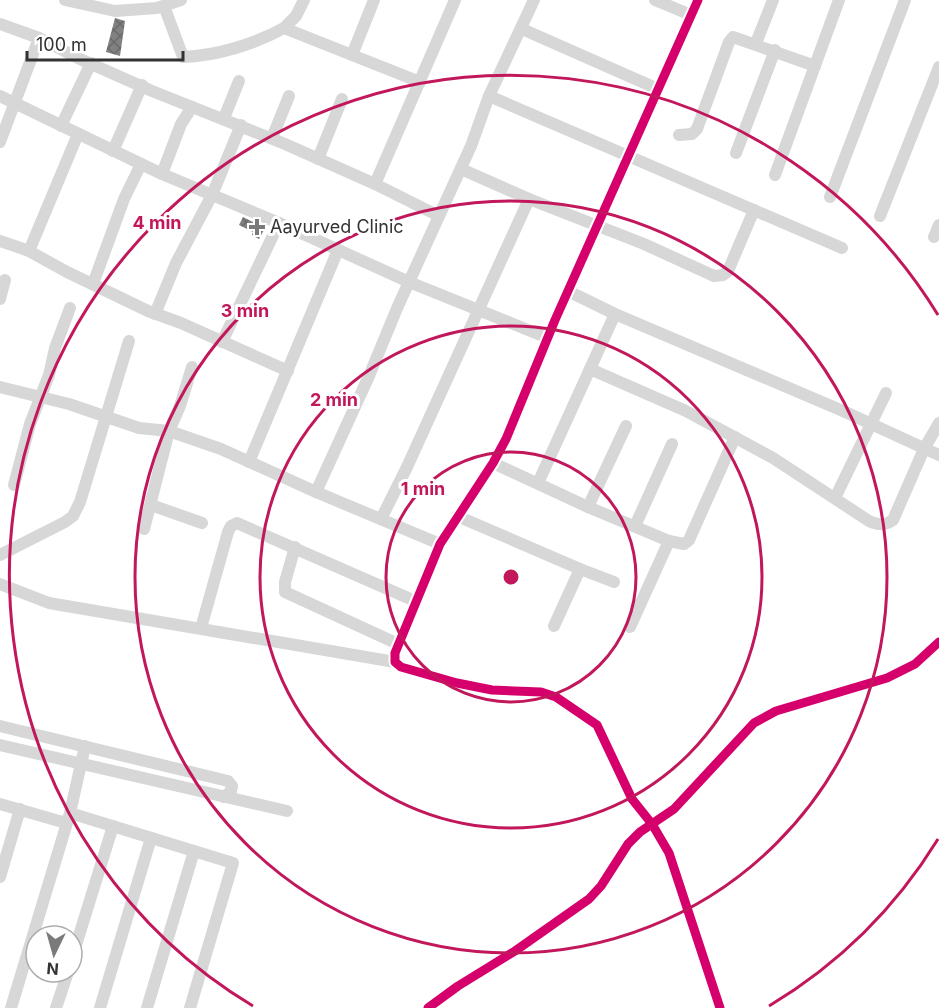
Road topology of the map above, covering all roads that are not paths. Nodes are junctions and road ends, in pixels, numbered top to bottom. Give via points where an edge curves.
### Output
1 (65, 0) edge
2 (181, 0) edge
3 (304, 0) edge
4 (374, 0) edge
5 (454, 0) edge
6 (534, 0) edge
7 (655, 0) edge
8 (698, 0) edge
9 (773, 0) edge
10 (839, 0) edge
11 (905, 0) edge
12 (114, 5) edge
13 (165, 6) junction
14 (691, 15) junction
15 (0, 24) edge
16 (284, 28) junction
17 (522, 29) junction
18 (39, 38) junction
19 (756, 43) junction
20 (775, 50) junction
21 (352, 55) junction
22 (91, 63) junction
23 (815, 66) junction
24 (939, 67) edge
25 (239, 81) dead end
26 (420, 82) junction
27 (142, 85) junction
28 (658, 88) junction
29 (0, 96) edge
30 (289, 96) dead end
31 (489, 96) junction
32 (342, 99) dead end
33 (16, 103) junction
34 (192, 107) junction
35 (224, 118) junction
36 (241, 125) junction
37 (61, 126) junction
38 (78, 134) junction
39 (679, 135) dead end
40 (272, 138) junction
41 (0, 142) edge
42 (114, 151) junction
43 (736, 153) dead end
44 (629, 156) junction
45 (318, 159) junction
46 (141, 164) junction
47 (461, 169) junction
48 (162, 174) junction
49 (775, 175) dead end
50 (375, 184) junction
51 (212, 195) junction
52 (830, 197) dead end
53 (529, 199) junction
54 (754, 210) junction
55 (439, 216) junction
56 (880, 216) dead end
57 (279, 223) junction
58 (598, 225) junction
59 (939, 225) edge
60 (934, 237) dead end
61 (0, 241) edge
62 (842, 248) dead end
63 (338, 250) junction
64 (30, 251) junction
65 (5, 280) dead end
66 (409, 282) junction
67 (93, 284) junction
68 (568, 291) junction
69 (0, 299) edge
70 (70, 308) dead end
71 (478, 309) junction
72 (155, 314) junction
73 (615, 314) junction
74 (548, 338) junction
75 (129, 341) dead end
76 (222, 342) junction
77 (192, 367) dead end
78 (590, 369) junction
79 (288, 371) junction
80 (0, 387) edge
81 (886, 393) dead end
82 (40, 397) junction
83 (106, 417) junction
84 (939, 423) edge
85 (872, 424) junction
86 (626, 426) dead end
87 (169, 431) junction
88 (735, 437) junction
89 (672, 444) dead end
90 (924, 449) junction
91 (939, 455) edge
92 (249, 462) junction
93 (493, 463) junction
94 (538, 483) junction
95 (14, 484) dead end
96 (316, 492) junction
97 (835, 498) junction
98 (151, 505) junction
99 (588, 507) junction
100 (457, 516) junction
101 (381, 519) junction
102 (202, 523) dead end
103 (635, 526) junction
104 (144, 529) dead end
105 (669, 541) junction
106 (440, 544) junction
107 (295, 547) junction
108 (0, 555) edge
109 (580, 569) junction
110 (614, 582) dead end
111 (0, 584) edge
112 (415, 601) junction
113 (554, 626) dead end
114 (630, 627) dead end
115 (201, 628) junction
116 (939, 642) edge
117 (398, 644) junction
118 (395, 662) junction
119 (0, 726) edge
120 (0, 745) edge
121 (85, 746) junction
122 (82, 765) junction
123 (224, 797) junction
124 (0, 804) edge
125 (20, 809) junction
126 (287, 811) dead end
127 (68, 818) junction
128 (652, 824) junction
129 (112, 826) junction
130 (151, 838) junction
131 (194, 851) junction
132 (0, 877) edge
133 (82, 924) edge
134 (64, 984) edge
135 (0, 1005) edge
136 (11, 1008) edge
137 (56, 1008) edge
138 (100, 1008) edge
139 (147, 1008) edge
140 (190, 1008) edge
141 (428, 1008) edge
142 (720, 1008) edge

1 - 12 street
2 - 13 street
3 - 16 street
4 - 21 street
5 - 26 street
6 - 17 street
7 - 14 street
8 - 14 street
9 - 19 street
10 - 23 street
11 - 52 street
12 - 13 street via 157,9
13 - 16 street via 183,57 207,56 266,38
14 - 28 street
15 - 18 street
16 - 21 street
17 - 28 street
17 - 31 street
18 - 22 street
18 - 33 street
19 - 20 street
19 - 39 street via 730,38 697,129 692,134
20 - 23 street
20 - 43 street
21 - 26 street
22 - 27 street
22 - 37 street
23 - 49 street
24 - 56 street
25 - 35 street
26 - 50 street
27 - 34 street
27 - 42 street
28 - 44 street
29 - 33 street
30 - 40 street
31 - 44 street
31 - 47 street
32 - 45 street
33 - 37 street
33 - 41 street
34 - 35 street
34 - 48 street via 181,124
35 - 36 street
36 - 40 street
36 - 51 street
37 - 38 street
38 - 42 street
38 - 64 street
40 - 45 street
42 - 46 street
44 - 54 street
44 - 58 street
45 - 50 street
46 - 48 street
46 - 67 street
47 - 53 street
47 - 55 street
48 - 51 street
50 - 55 street
51 - 57 street
51 - 72 street via 176,263
53 - 58 street
53 - 71 street
54 - 58 street via 729,271 714,276
54 - 62 street
55 - 66 street
57 - 63 street
57 - 76 street
58 - 68 street
59 - 60 street
61 - 64 street
63 - 66 street
63 - 79 street
64 - 67 street
65 - 69 street
66 - 71 street
66 - 96 street
67 - 72 street
68 - 73 street
68 - 74 street
70 - 82 street
71 - 74 street
71 - 101 street
72 - 76 street
73 - 78 street
73 - 85 street
74 - 93 street
75 - 83 street
76 - 79 street
77 - 87 street
78 - 88 street
78 - 94 street
79 - 92 street
80 - 82 street
81 - 85 street
82 - 83 street
82 - 95 street
83 - 87 street via 138,428
83 - 108 street via 73,516
84 - 90 street
85 - 90 street
85 - 97 street
86 - 99 street
87 - 92 street
87 - 98 street
88 - 97 street
88 - 105 street via 689,540 684,544
89 - 103 street
90 - 91 street
90 - 97 street via 897,512 887,524 869,521
92 - 96 street
93 - 94 street
93 - 100 street
94 - 99 street
96 - 101 street
98 - 102 street
98 - 104 street
99 - 103 street
100 - 106 street
100 - 109 street
101 - 106 street
103 - 105 street
105 - 114 street
106 - 112 street
107 - 112 street
107 - 115 street via 245,525 231,526
107 - 117 street via 285,592
109 - 110 street
109 - 113 street
111 - 115 street via 50,603
112 - 117 street
115 - 118 street
116 - 128 street via 915,664 887,678 776,711 754,723 674,809
117 - 118 street
118 - 128 street via 457,683 556,697 597,725 632,800
119 - 121 street
120 - 122 street
121 - 122 street
121 - 123 street via 228,781 231,791
122 - 123 street
122 - 127 street
123 - 126 street
124 - 125 street
125 - 127 street
125 - 132 street
127 - 129 street
127 - 136 street
128 - 141 street via 628,844 589,899
128 - 142 street via 676,871
129 - 130 street
129 - 133 street
130 - 131 street
130 - 138 street
131 - 139 street
131 - 140 street via 233,863
134 - 137 street
135 - 136 street

